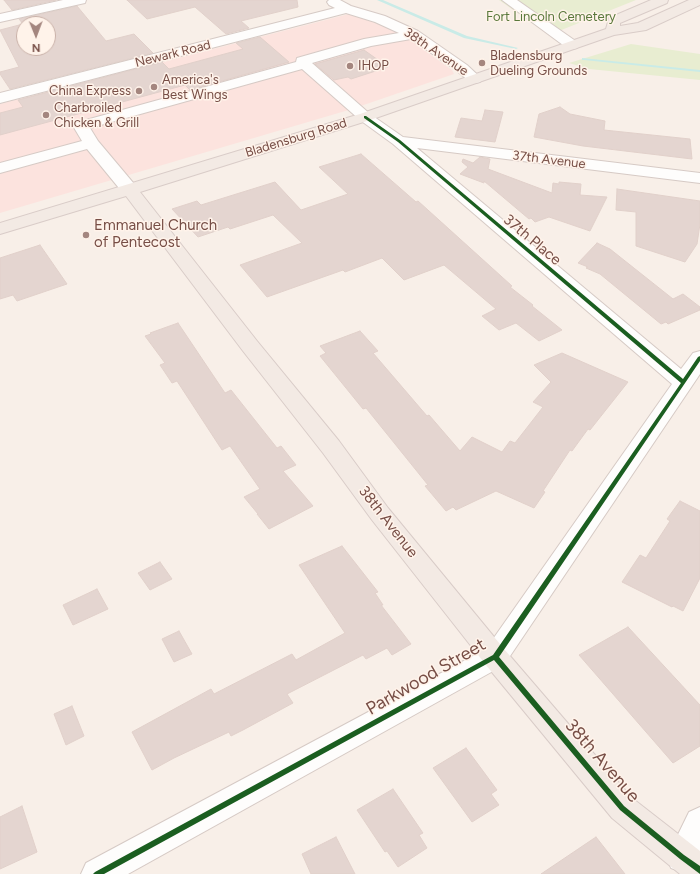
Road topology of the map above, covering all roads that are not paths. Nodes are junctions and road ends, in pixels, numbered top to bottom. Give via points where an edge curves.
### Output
1 (80, 0) edge
2 (329, 0) edge
3 (508, 0) edge
4 (662, 0) edge
5 (700, 0) edge
6 (346, 9) junction
7 (0, 18) edge
8 (612, 31) junction
9 (413, 34) junction
10 (572, 45) junction
11 (304, 64) junction
12 (475, 79) junction
13 (0, 98) edge
14 (365, 117) junction
15 (399, 142) junction
16 (91, 143) junction
17 (0, 168) edge
18 (700, 178) edge
19 (129, 189) junction
20 (0, 228) edge
21 (700, 358) edge
22 (683, 382) junction
23 (494, 657) junction
24 (700, 822) edge
25 (691, 864) edge
26 (97, 874) edge

1 - 7 street
2 - 6 street, 38th Avenue
3 - 10 street
4 - 8 main road via 614,21
5 - 8 main road, Bladensburg Road via 641,27
6 - 9 street, 38th Avenue
6 - 13 street, Newark Road
8 - 10 main road, Bladensburg Road
9 - 11 street via 369,42 302,61
9 - 12 street, 38th Avenue
10 - 12 main road, Bladensburg Road
11 - 14 street, 37th Place
11 - 16 street via 81,126
12 - 14 main road, Bladensburg Road
14 - 15 street, 37th Place
14 - 19 main road, Bladensburg Road
15 - 18 street, 37th Avenue
15 - 22 street, 37th Place
16 - 17 street
16 - 19 street
19 - 20 main road, Bladensburg Road
19 - 23 main road, 38th Avenue
21 - 22 street, Parkwood Street
22 - 23 street, Parkwood Street
23 - 25 main road, 38th Avenue via 622,808
23 - 26 street, Parkwood Street
24 - 25 street

